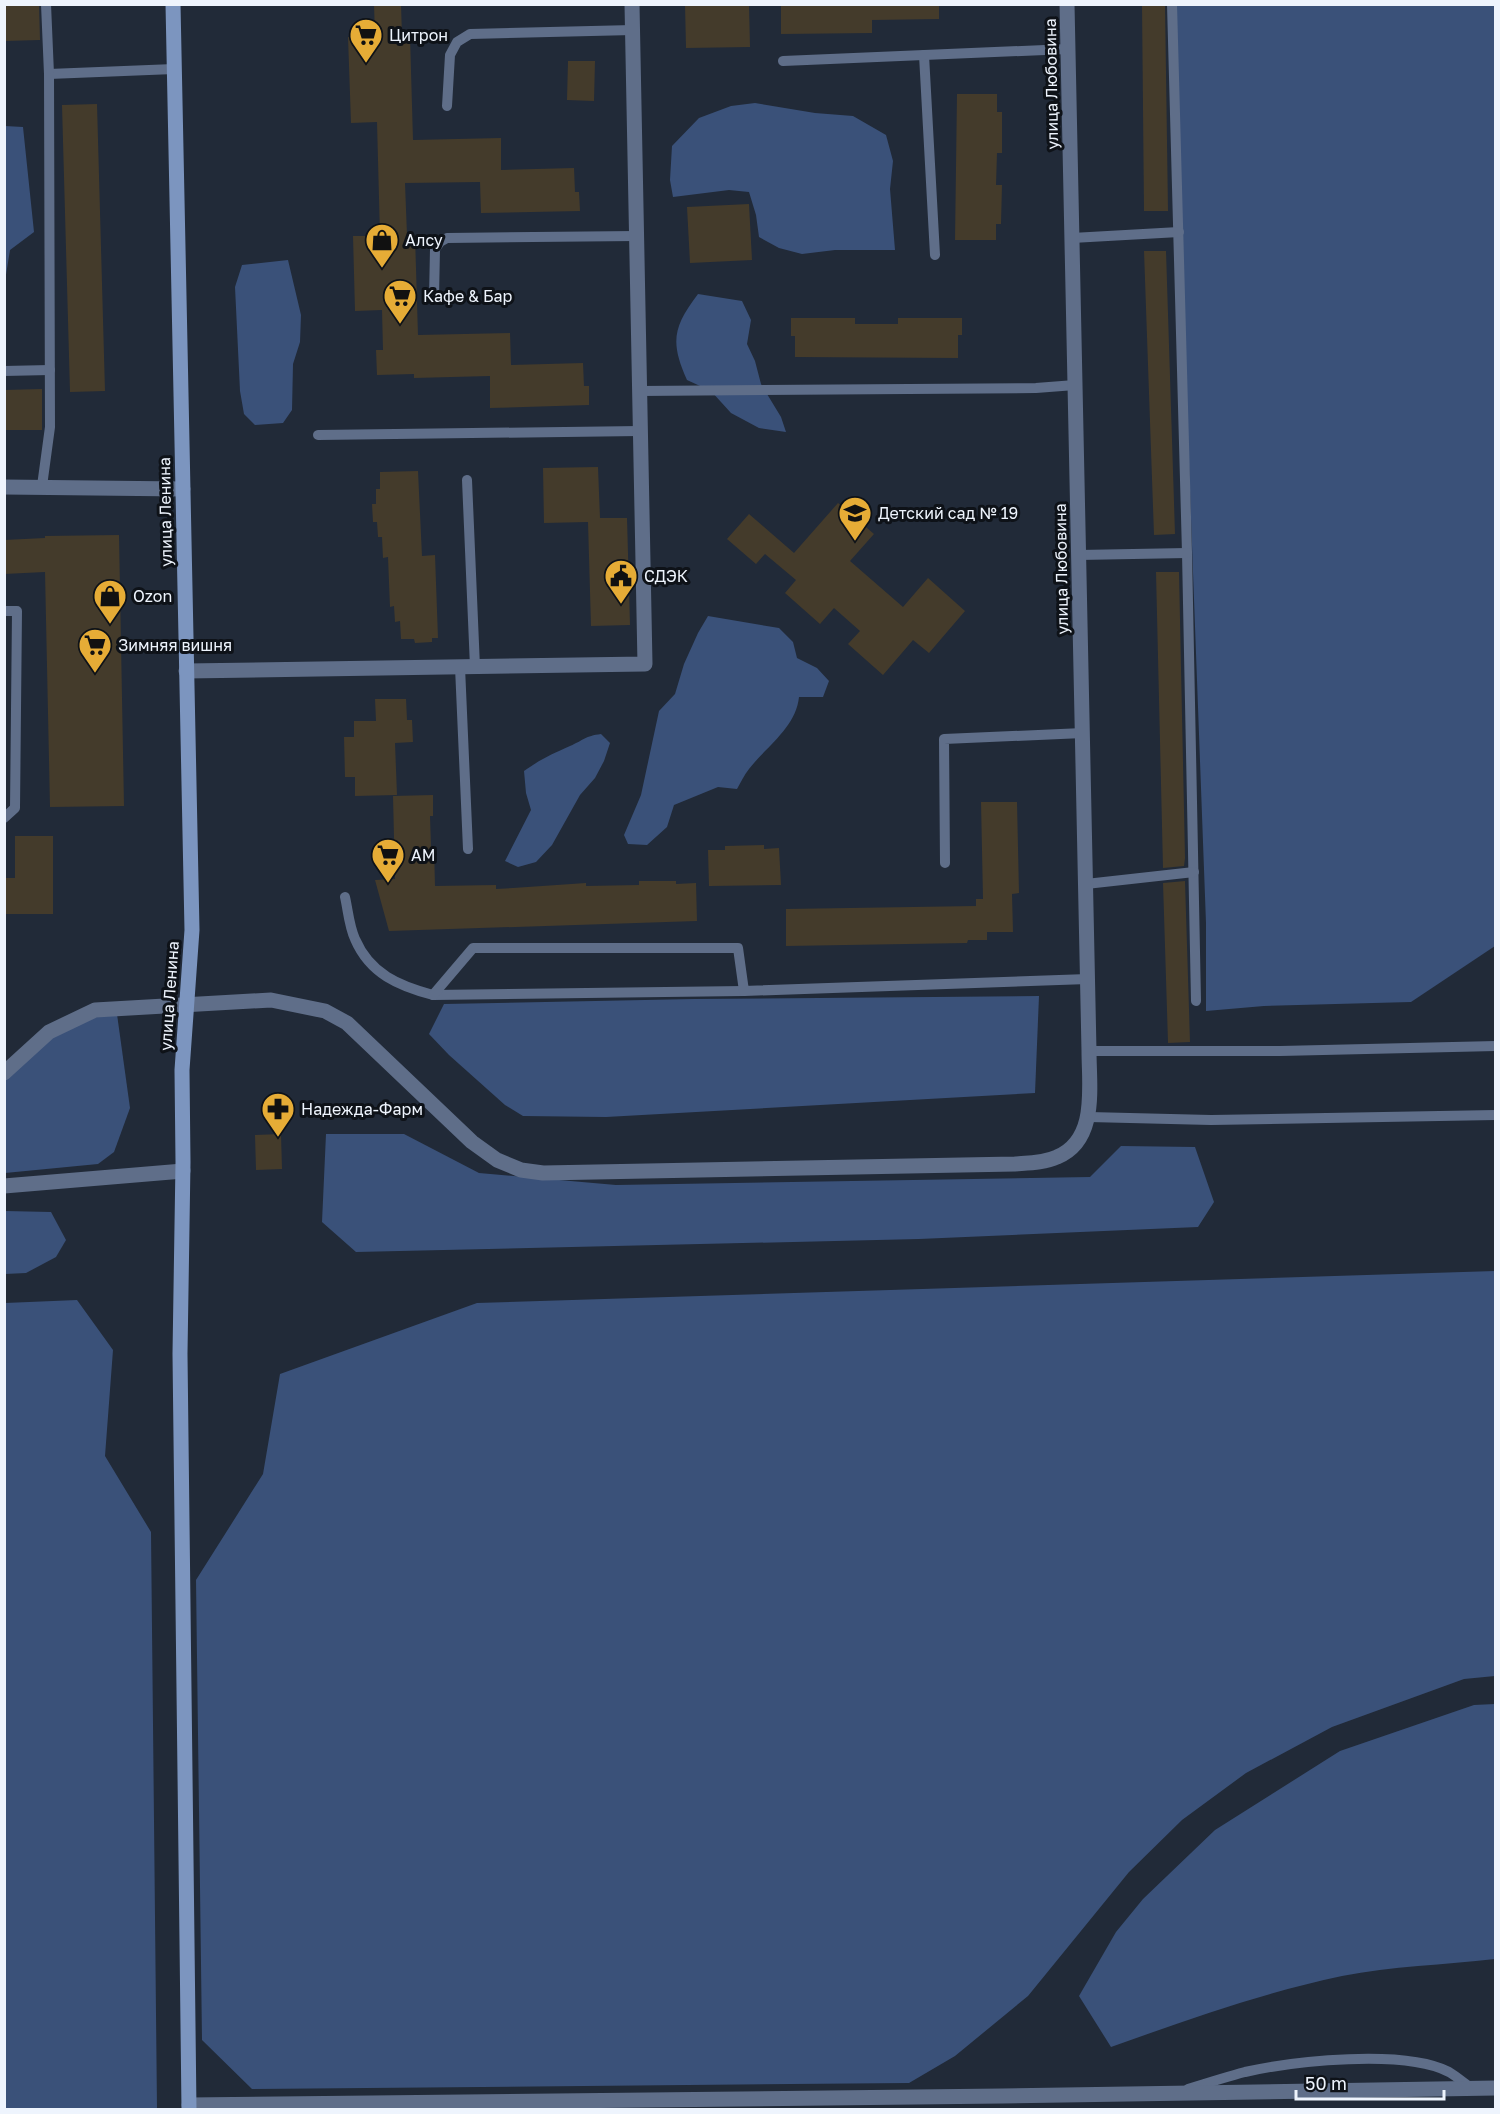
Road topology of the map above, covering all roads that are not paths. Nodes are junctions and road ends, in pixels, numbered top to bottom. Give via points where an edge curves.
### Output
1 (46, 4) edge
2 (172, 4) edge
3 (632, 4) edge
4 (1067, 4) edge
5 (1172, 4) edge
6 (633, 30) junction
7 (1068, 49) junction
8 (924, 55) junction
9 (783, 61) dead end
10 (174, 69) junction
11 (49, 74) junction
12 (447, 106) dead end
13 (1179, 232) junction
14 (636, 236) junction
15 (1072, 238) junction
16 (935, 255) dead end
17 (434, 298) dead end
18 (50, 370) junction
19 (4, 371) edge
20 (1075, 385) junction
21 (639, 391) junction
22 (640, 431) junction
23 (318, 435) dead end
24 (467, 480) dead end
25 (42, 486) junction
26 (4, 487) edge
27 (183, 489) junction
28 (1188, 553) junction
29 (1079, 555) junction
30 (4, 611) edge
31 (467, 667) junction
32 (186, 671) junction
33 (1083, 733) junction
34 (4, 818) edge
35 (468, 849) dead end
36 (945, 863) dead end
37 (1194, 872) junction
38 (1086, 884) junction
39 (345, 897) dead end
40 (1088, 979) junction
41 (744, 991) junction
42 (433, 995) junction
43 (1196, 1001) dead end
44 (187, 1004) junction
45 (1496, 1046) edge
46 (1089, 1051) junction
47 (4, 1073) edge
48 (1496, 1115) edge
49 (1089, 1117) junction
50 (183, 1167) junction
51 (4, 1186) edge
52 (1472, 2088) junction
53 (1496, 2088) edge
54 (1174, 2093) junction
55 (819, 2104) edge
56 (189, 2107) edge

1 - 11 lane
2 - 10 main road, улица Ленина
3 - 6 street
4 - 7 street, улица Любовина
5 - 13 lane
6 - 12 lane via 470,34 457,42 450,55
6 - 14 street
7 - 8 lane
7 - 15 street, улица Любовина
8 - 9 lane
8 - 16 lane
10 - 11 lane
10 - 27 main road, улица Ленина
11 - 18 lane
13 - 15 lane
13 - 28 lane
14 - 17 lane via 447,238 435,249
14 - 21 street
15 - 20 street, улица Любовина
18 - 19 lane
18 - 25 lane via 50,427
20 - 21 lane
20 - 29 street, улица Любовина
21 - 22 street
22 - 23 lane
22 - 31 street via 645,664
24 - 31 lane
25 - 26 street
25 - 27 street
27 - 32 main road, улица Ленина
28 - 29 lane
28 - 37 lane
29 - 33 street, улица Любовина
30 - 34 lane via 17,611 15,808
31 - 32 street
31 - 35 lane
32 - 44 main road, улица Ленина via 192,930
33 - 36 lane via 944,739
33 - 38 street, улица Любовина
37 - 38 lane
37 - 43 lane
38 - 40 street, улица Любовина
39 - 42 lane via 354,938 381,975 406,988
40 - 41 lane
40 - 46 street, улица Любовина
41 - 42 lane
41 - 42 lane via 738,948 474,948
44 - 47 street, улица Любовина via 95,1010 49,1032
44 - 49 street, улица Любовина via 271,1000 325,1011 347,1023 471,1142 497,1160 521,1170 543,1173 1038,1162 1071,1148
44 - 50 main road, улица Ленина via 182,1070
45 - 46 lane
46 - 49 street, улица Любовина
48 - 49 lane via 1211,1120
50 - 51 street
50 - 56 main road, улица Ленина via 180,1354
52 - 53 street
52 - 54 street
52 - 54 lane via 1448,2072 1414,2062 1379,2058 1246,2072
54 - 55 street
55 - 56 street

